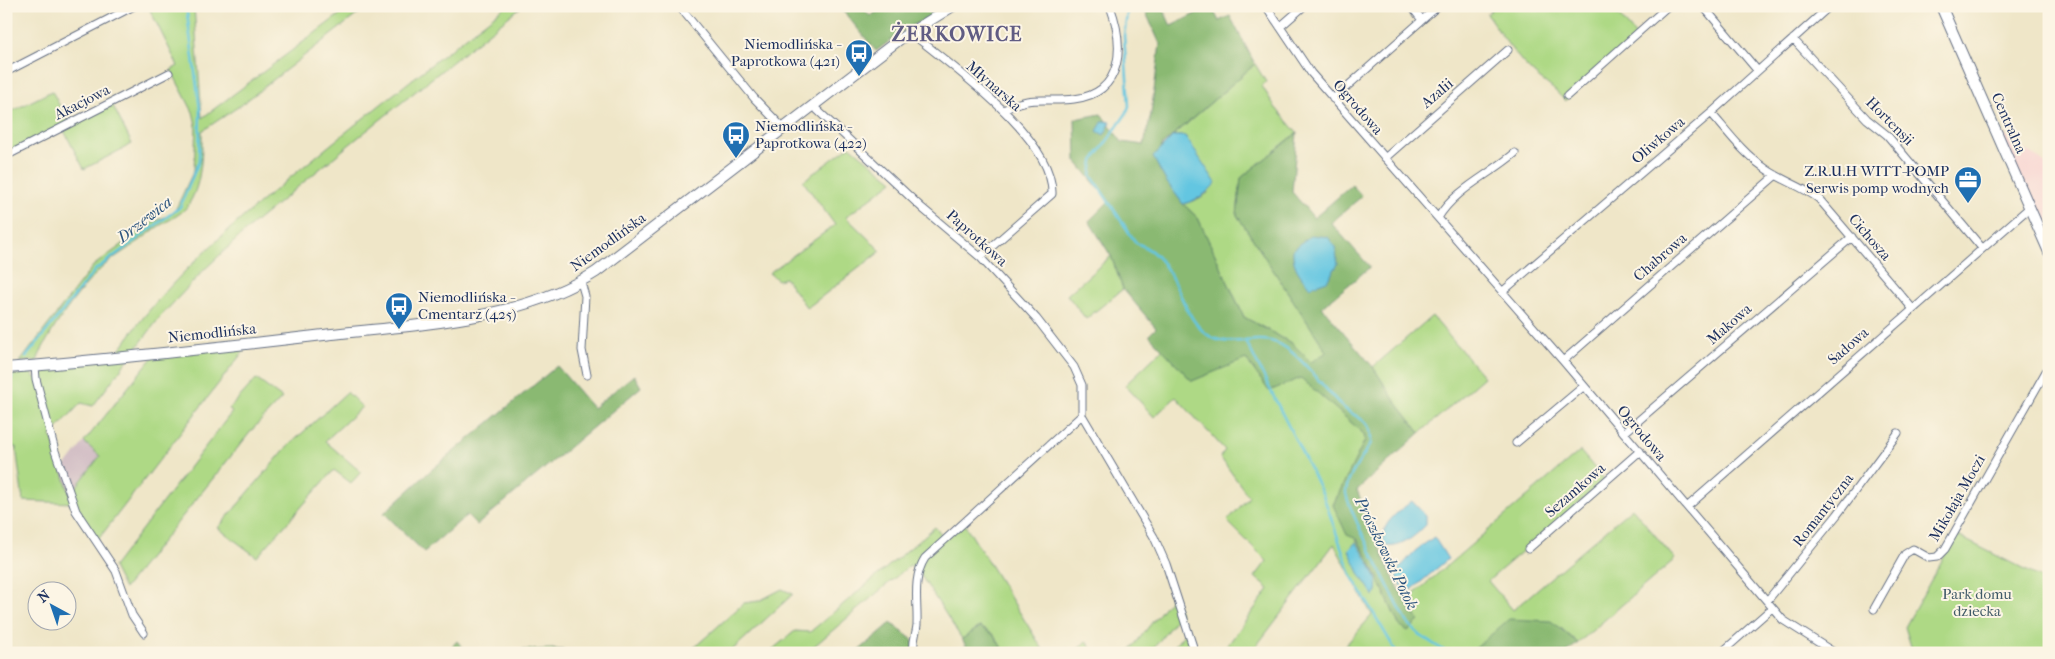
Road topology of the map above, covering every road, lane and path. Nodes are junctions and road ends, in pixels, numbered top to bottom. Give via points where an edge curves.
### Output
1 (134, 6) edge
2 (679, 6) edge
3 (953, 6) edge
4 (1110, 6) edge
5 (1266, 6) edge
6 (1304, 6) edge
7 (1411, 6) edge
8 (1438, 6) edge
9 (1668, 6) edge
10 (1703, 6) edge
11 (1830, 6) edge
12 (1941, 6) edge
13 (1422, 20) junction
14 (1280, 27) junction
15 (910, 32) junction
16 (1793, 39) junction
17 (1508, 50) dead end
18 (1757, 70) junction
19 (6, 72) edge
20 (169, 72) dead end
21 (1567, 96) dead end
22 (1333, 99) junction
23 (813, 106) junction
24 (1004, 110) junction
25 (1711, 113) junction
26 (784, 129) junction
27 (1515, 153) dead end
28 (6, 156) edge
29 (1385, 158) junction
30 (1776, 175) junction
31 (2029, 208) junction
32 (1438, 218) junction
33 (1852, 237) junction
34 (1982, 248) junction
35 (2049, 252) edge
36 (980, 257) junction
37 (581, 282) junction
38 (1502, 292) junction
39 (1912, 308) junction
40 (1563, 361) junction
41 (35, 366) junction
42 (2049, 366) edge
43 (6, 368) edge
44 (587, 375) dead end
45 (1584, 386) junction
46 (1082, 415) junction
47 (1624, 433) junction
48 (1898, 433) dead end
49 (1516, 443) dead end
50 (1640, 451) junction
51 (1687, 507) junction
52 (1528, 549) dead end
53 (1767, 601) junction
54 (1772, 608) junction
55 (1874, 608) dead end
56 (144, 634) dead end
57 (914, 653) edge
58 (1195, 653) edge
59 (1721, 653) edge
60 (1835, 653) edge

1 - 19 street
2 - 26 street via 749,92
3 - 15 main road, Niemodlińska
4 - 24 street via 1119,42 1117,67 1099,91 1075,99 1019,101
5 - 14 street, Ogrodowa
6 - 14 street
7 - 13 street
8 - 13 street
9 - 21 street
10 - 18 street
11 - 16 street, Oliwkowa
12 - 31 main road, Centralna
13 - 22 street
14 - 22 street, Ogrodowa
15 - 23 main road, Niemodlińska
15 - 24 street, Młynarska
16 - 18 street, Oliwkowa
16 - 34 street, Hortensji via 1867,119 1888,135
17 - 29 street, Azalii
18 - 25 street, Oliwkowa
20 - 28 street, Akacjowa
22 - 29 street, Ogrodowa
23 - 26 main road, Niemodlińska
23 - 36 street, Paprotkowa via 922,208
24 - 36 street, Młynarska via 1043,160 1052,194
25 - 30 street, Cichosza via 1748,155
25 - 38 street, Oliwkowa
26 - 37 main road, Niemodlińska
27 - 32 street via 1454,199
29 - 32 street, Ogrodowa
30 - 33 street, Cichosza via 1819,199
30 - 40 street, Chabrowa
31 - 34 street, Sadowa
31 - 35 main road, Centralna
32 - 38 street, Ogrodowa
33 - 39 street, Cichosza
33 - 47 street, Makowa
34 - 39 street, Sadowa
36 - 46 street, Paprotkowa via 1036,318 1074,367 1082,385
37 - 41 main road, Niemodlińska via 536,300 461,318
37 - 44 street via 585,296 582,350
38 - 40 street, Ogrodowa
39 - 51 street, Sadowa
40 - 45 street, Ogrodowa
41 - 43 main road, Niemodlińska
41 - 56 street via 66,488 76,511 116,571 132,615
42 - 55 street, Mikołaja Moczi via 1944,549 1937,557 1929,558 1913,549 1905,554
45 - 47 street, Ogrodowa
45 - 49 street
46 - 57 street via 925,558 918,572
46 - 58 street via 1166,564
47 - 50 street, Ogrodowa
48 - 53 street, Romantyczna
50 - 51 street, Ogrodowa
50 - 52 street, Sezamkowa
51 - 53 street, Ogrodowa
53 - 54 street, Ogrodowa
54 - 59 street
54 - 60 street, Ogrodowa via 1794,629

